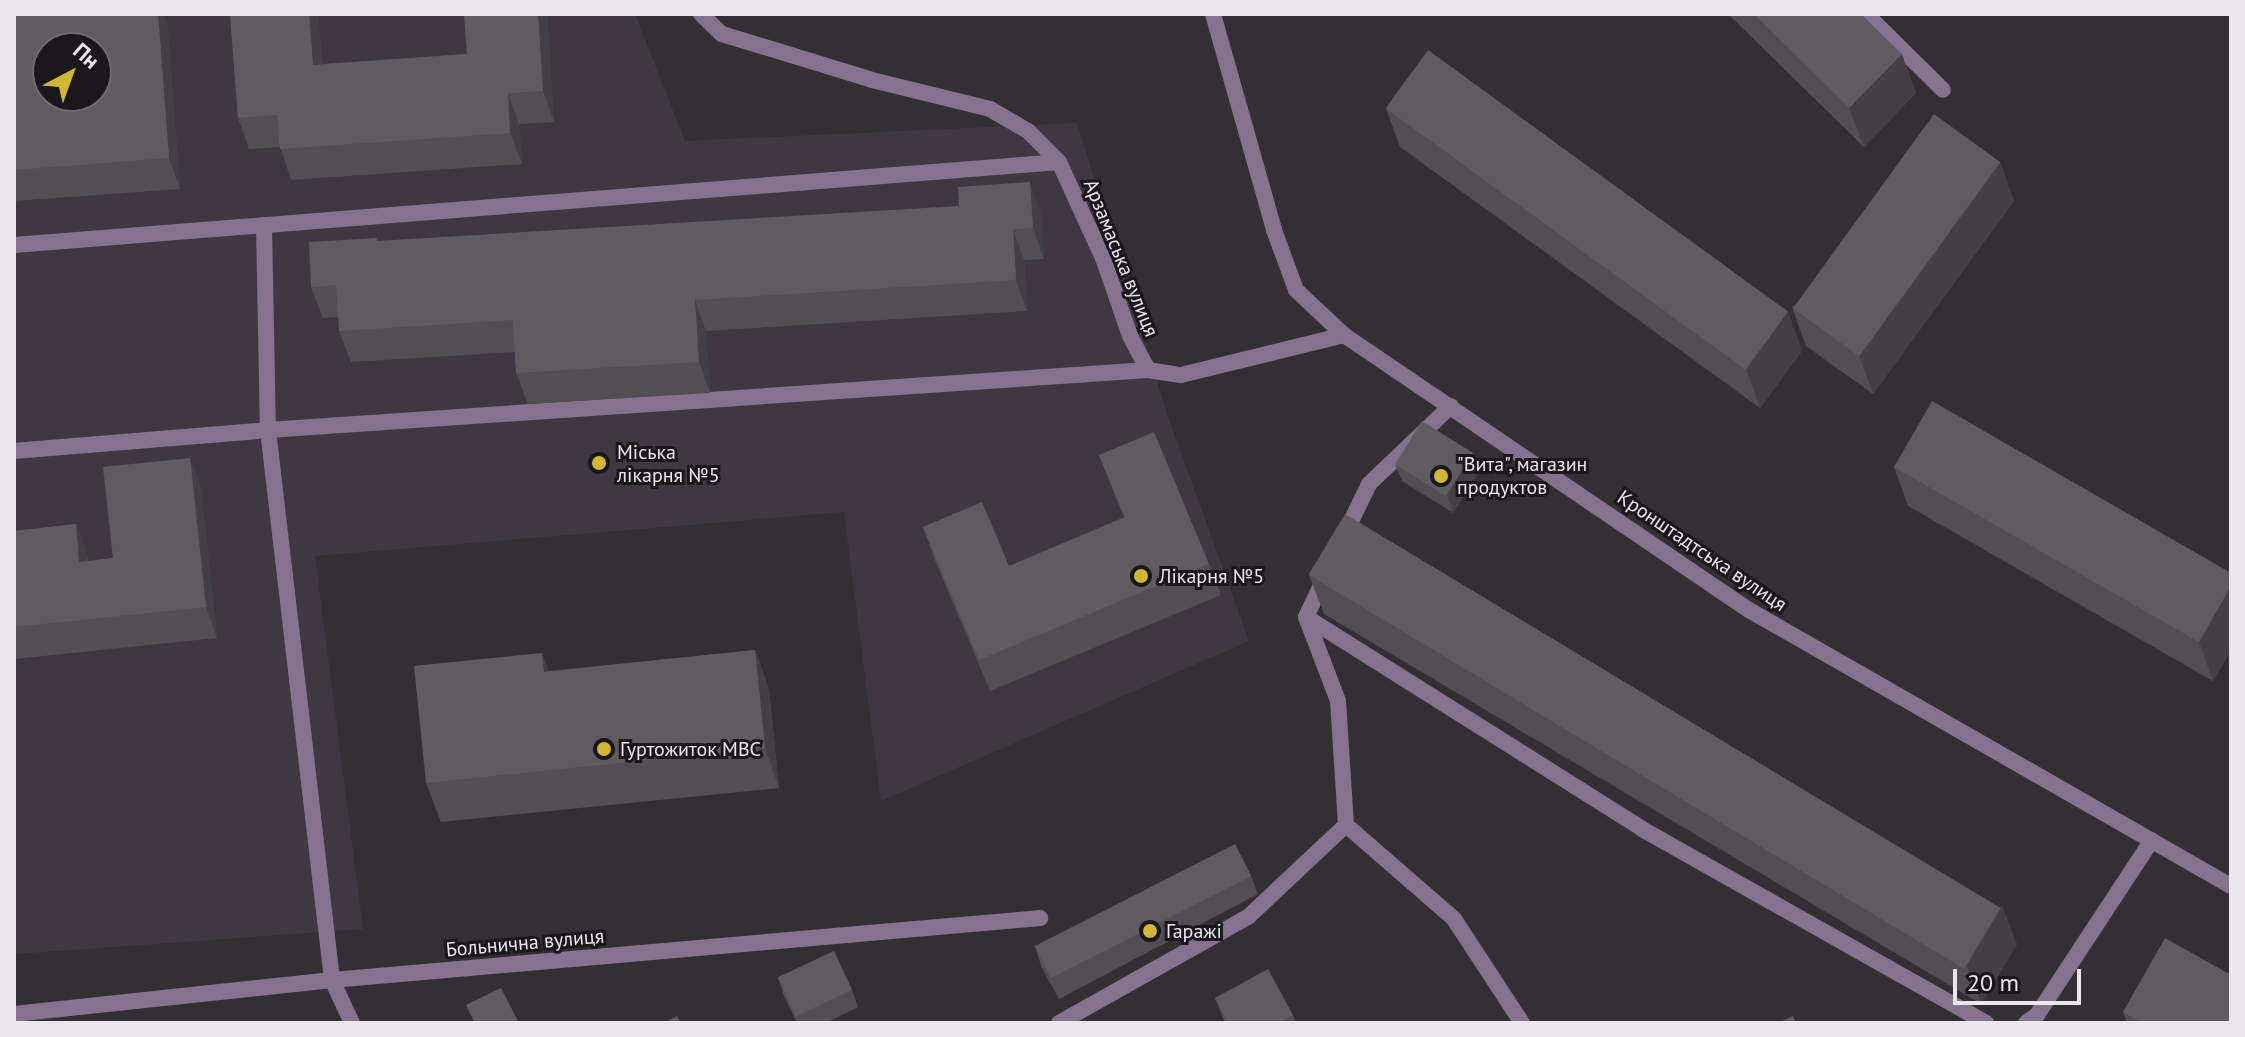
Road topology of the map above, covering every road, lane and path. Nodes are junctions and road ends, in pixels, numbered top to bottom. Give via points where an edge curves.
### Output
1 (701, 14) edge
2 (1213, 14) edge
3 (1866, 14) edge
4 (1943, 90) dead end
5 (1059, 162) junction
6 (264, 225) junction
7 (14, 245) edge
8 (1344, 335) junction
9 (1148, 370) junction
10 (1451, 406) junction
11 (268, 430) junction
12 (14, 451) edge
13 (1306, 617) junction
14 (1346, 825) junction
15 (2152, 840) junction
16 (2231, 886) edge
17 (1040, 918) dead end
18 (332, 980) junction
19 (14, 1014) edge
20 (352, 1023) edge
21 (1059, 1023) edge
22 (1522, 1023) edge
23 (1986, 1023) edge
24 (2026, 1023) edge

1 - 5 street, Арзамаська вулиця via 722,34 990,109 1028,131
2 - 8 street, Кронштадтська вулиця via 1296,290
3 - 4 street
5 - 6 street
5 - 9 street, Арзамаська вулиця
6 - 7 street
6 - 11 street
8 - 9 street via 1181,375
8 - 10 street, Кронштадтська вулиця
9 - 11 street
10 - 13 street via 1369,484
10 - 15 street, Кронштадтська вулиця via 1749,610
11 - 12 street
11 - 18 street
13 - 14 street via 1338,701
13 - 23 street via 1642,829
14 - 21 street via 1248,917
14 - 22 street via 1454,919
15 - 16 street, Кронштадтська вулиця
15 - 24 street via 2037,1015
17 - 18 street, Больнична вулиця
18 - 19 street, Больнична вулиця
18 - 20 street

